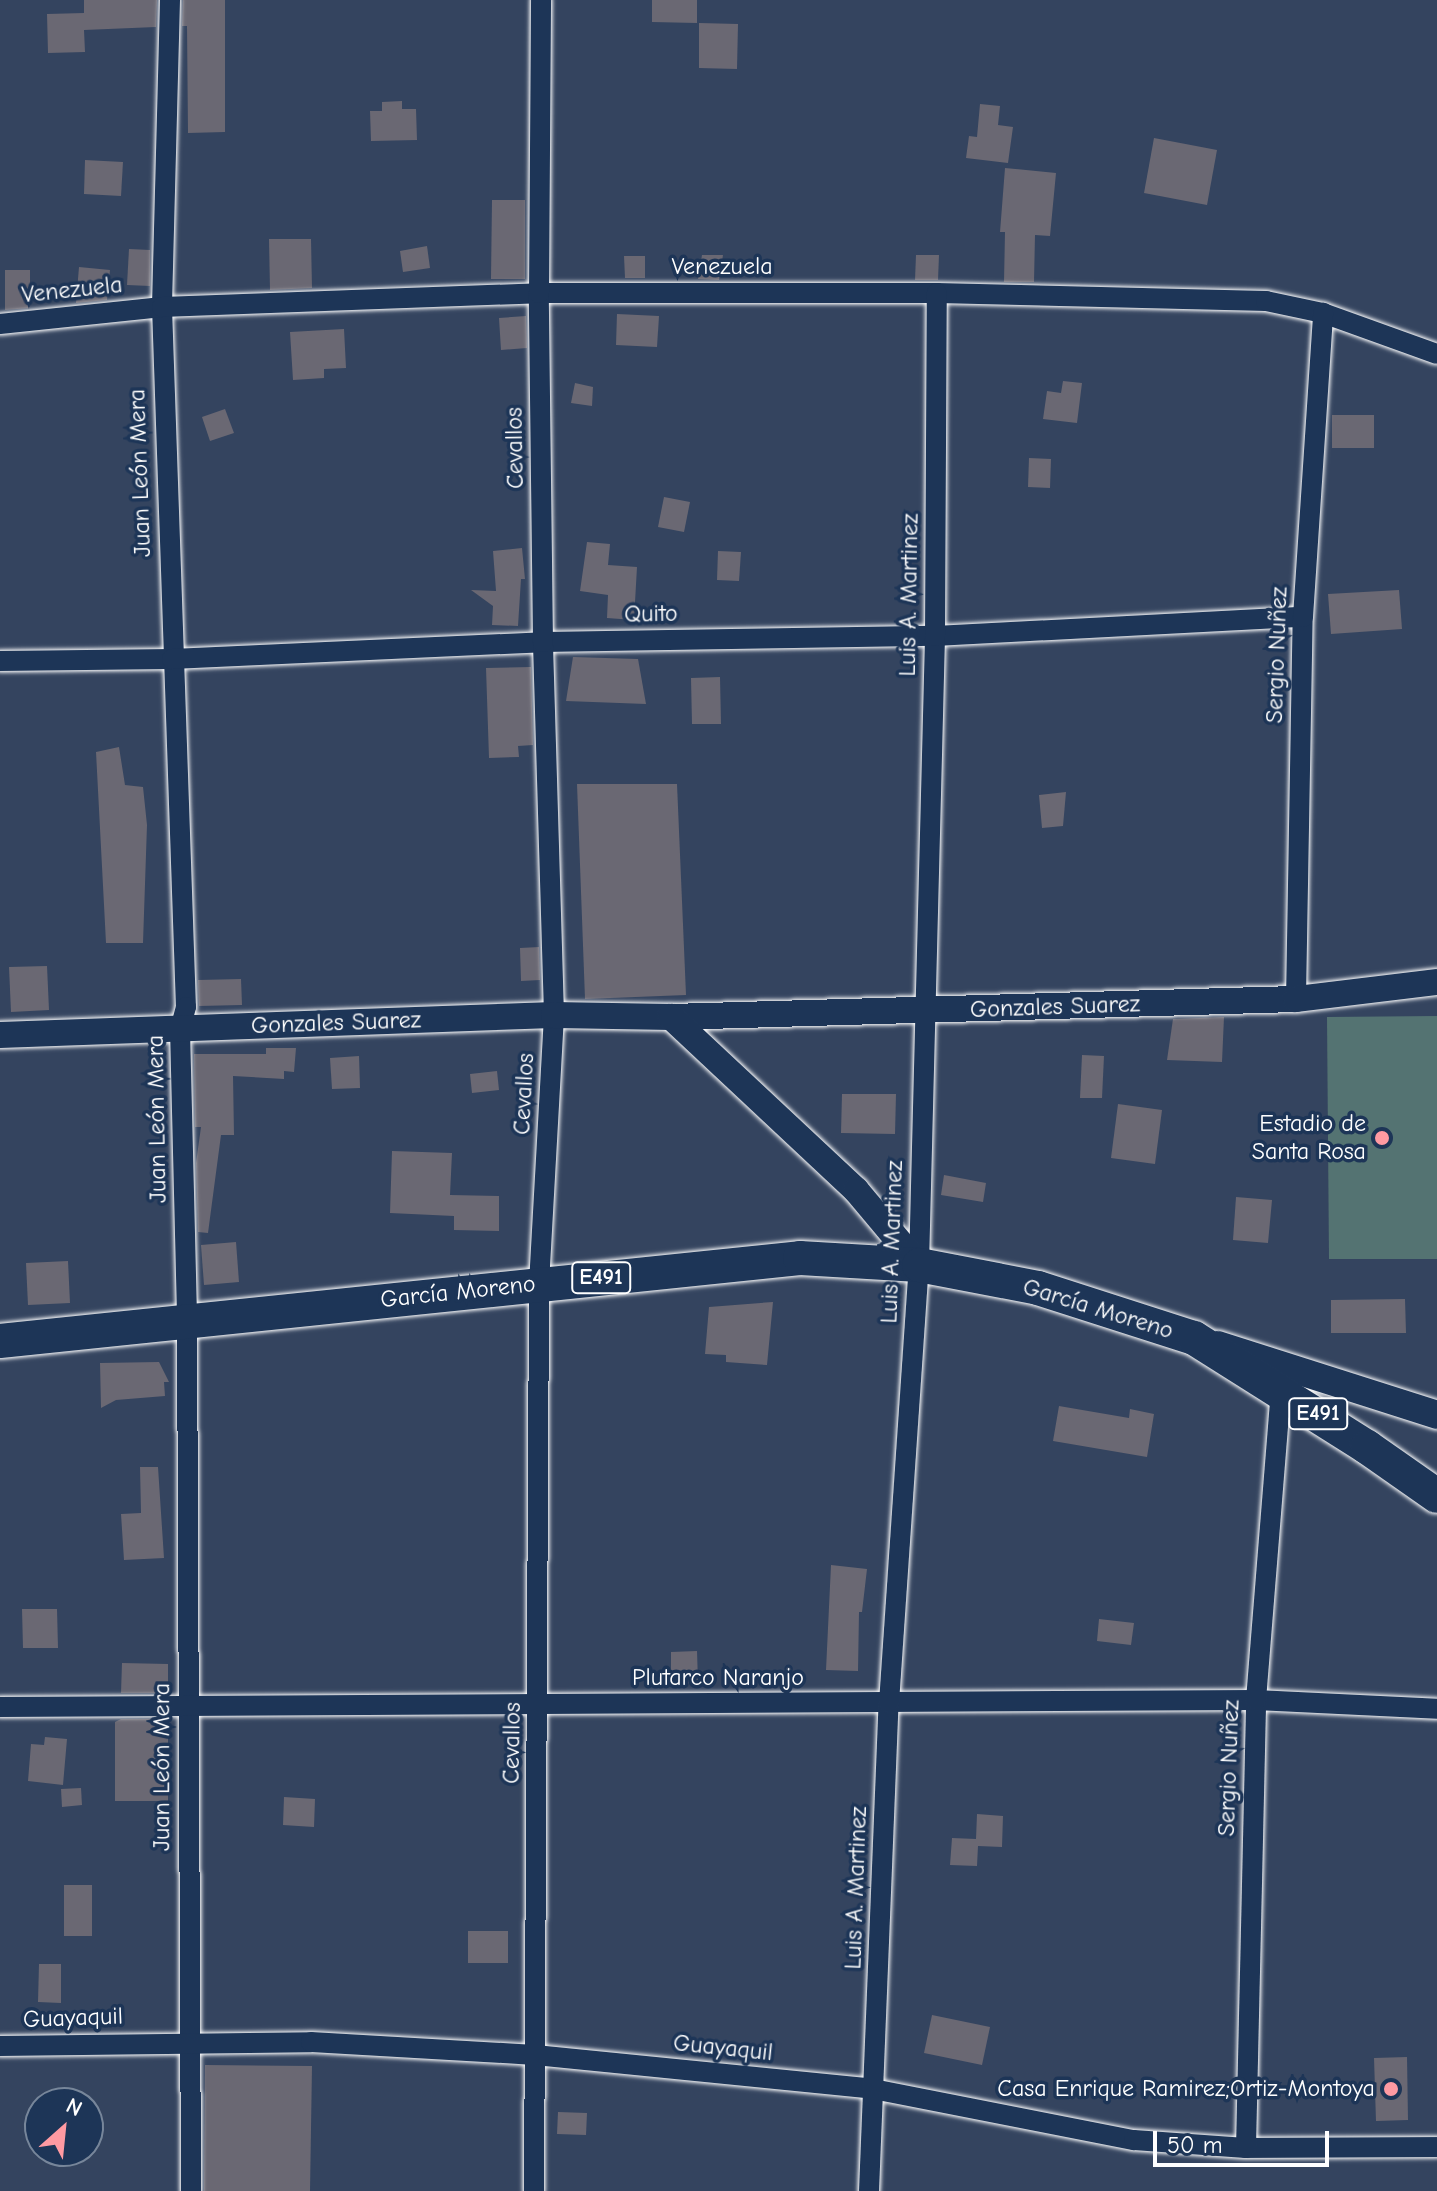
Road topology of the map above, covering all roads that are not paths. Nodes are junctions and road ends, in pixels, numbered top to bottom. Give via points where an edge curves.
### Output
1 (170, 0) edge
2 (541, 0) edge
3 (539, 293) junction
4 (937, 293) junction
5 (162, 307) junction
6 (1323, 313) junction
7 (0, 324) edge
8 (1437, 354) edge
9 (1303, 617) junction
10 (935, 636) junction
11 (543, 642) junction
12 (172, 659) junction
13 (0, 661) edge
14 (1437, 982) edge
15 (1296, 999) junction
16 (925, 1012) junction
17 (554, 1015) junction
18 (671, 1017) junction
19 (180, 1029) junction
20 (0, 1035) edge
21 (919, 1265) junction
22 (539, 1284) junction
23 (187, 1319) junction
24 (1194, 1338) junction
25 (0, 1341) edge
26 (1281, 1390) junction
27 (1437, 1415) edge
28 (1437, 1496) edge
29 (1256, 1700) junction
30 (889, 1703) junction
31 (538, 1705) junction
32 (188, 1706) junction
33 (0, 1707) edge
34 (1437, 1709) edge
35 (189, 2041) junction
36 (0, 2046) edge
37 (535, 2055) junction
38 (873, 2089) junction
39 (1437, 2147) edge
40 (1246, 2148) junction
41 (191, 2191) edge
42 (534, 2191) edge
43 (869, 2191) edge

1 - 5 street, Juan León Mera
2 - 3 street, Cevallos
3 - 4 street, Venezuela
3 - 5 street, Venezuela
3 - 11 street, Cevallos
4 - 6 street, Venezuela via 1266,301
4 - 10 street, Luis A. Martinez
5 - 7 street, Venezuela
5 - 12 street, Juan León Mera
6 - 8 street, Venezuela
6 - 9 street, Sergio Nuñez
9 - 10 street, Quito
9 - 15 street, Sergio Nuñez
10 - 11 street, Quito
10 - 16 street, Luis A. Martinez
11 - 12 street, Quito
11 - 17 street, Cevallos
12 - 13 street, Quito
12 - 19 street, Juan León Mera via 186,1007
14 - 15 street, Gonzales Suarez
15 - 16 street, Gonzales Suarez
16 - 18 street, Gonzales Suarez
16 - 21 street, Luis A. Martinez
17 - 18 street, Gonzales Suarez
17 - 19 street, Gonzales Suarez
17 - 22 street, Cevallos
18 - 21 street via 856,1190
19 - 20 street, Gonzales Suarez
19 - 23 street, Juan León Mera
21 - 22 highway, García Moreno / E491 via 800,1258
21 - 24 highway, García Moreno / E491 via 1038,1288
21 - 30 street, Luis A. Martinez
22 - 23 highway, García Moreno / E491
22 - 31 street, Cevallos
23 - 25 highway, García Moreno / E491
23 - 32 street, Juan León Mera
24 - 26 highway, E491
24 - 27 main road
26 - 28 highway, E491
26 - 29 street, Sergio Nuñez
29 - 30 street, Plutarco Naranjo
29 - 34 street, Plutarco Naranjo
29 - 40 street, Sergio Nuñez
30 - 31 street, Plutarco Naranjo
30 - 38 street, Luis A. Martinez
31 - 32 street, Plutarco Naranjo
31 - 37 street, Cevallos
32 - 33 street, Plutarco Naranjo
32 - 35 street, Juan León Mera
35 - 36 street, Guayaquil
35 - 37 street, Guayaquil
35 - 41 street, Juan León Mera
37 - 38 street, Guayaquil
37 - 42 street, Cevallos
38 - 40 street, Guayaquil via 1134,2140
38 - 43 street, Luis A. Martinez
39 - 40 street, Guayaquil

